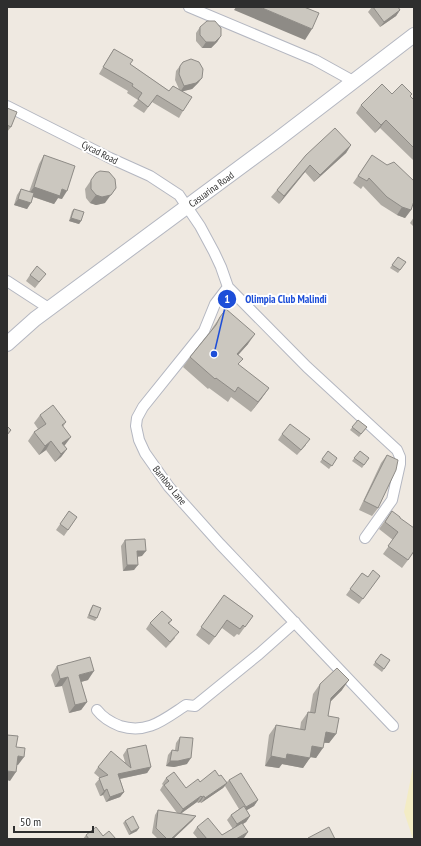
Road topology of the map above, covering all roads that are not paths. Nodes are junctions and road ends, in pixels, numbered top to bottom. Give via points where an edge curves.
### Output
1 (189, 7) edge
2 (414, 35) edge
3 (353, 80) junction
4 (7, 106) edge
5 (187, 207) junction
6 (7, 281) edge
7 (228, 287) junction
8 (50, 309) junction
9 (7, 344) edge
10 (365, 538) dead end
11 (295, 622) junction
12 (97, 710) dead end
13 (393, 726) dead end

1 - 3 street via 315,60
2 - 3 street, Casuarina Road
3 - 5 street, Casuarina Road
4 - 5 street, Cycad Road via 150,176 179,195
5 - 7 street via 214,252
5 - 8 street, Casuarina Road
6 - 8 street
7 - 10 street via 302,362 397,450 400,464 392,500
7 - 11 street, Bamboo Lane via 215,304 204,331 142,407 136,426 145,453 169,487
8 - 9 street, Casuarina Road
11 - 12 street via 195,706 186,705 152,726 126,728 110,722
11 - 13 street, Bamboo Lane

